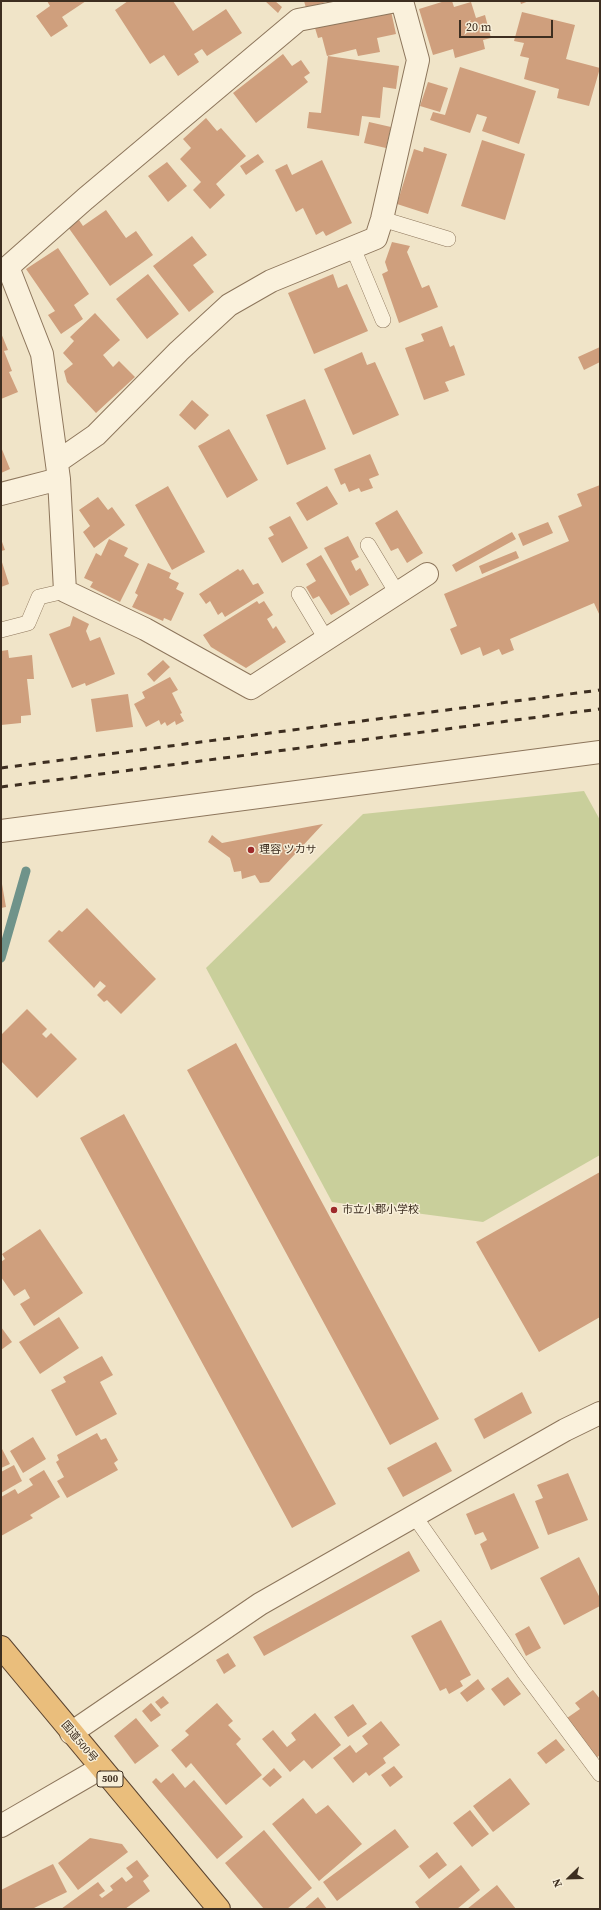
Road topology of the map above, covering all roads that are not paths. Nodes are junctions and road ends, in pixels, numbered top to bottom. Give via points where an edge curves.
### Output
1 (396, 1) edge
2 (402, 1) edge
3 (382, 219) junction
4 (448, 239) dead end
5 (353, 248) junction
6 (383, 320) dead end
7 (58, 471) junction
8 (1, 494) edge
9 (368, 545) dead end
10 (427, 574) dead end
11 (65, 591) junction
12 (397, 593) junction
13 (299, 594) dead end
14 (1, 630) edge
15 (326, 639) junction
16 (600, 752) edge
17 (1, 831) edge
18 (600, 1413) edge
19 (415, 1517) junction
20 (1, 1648) edge
21 (71, 1733) junction
22 (101, 1768) junction
23 (600, 1774) edge
24 (1, 1826) edge
25 (219, 1909) edge

1 - 7 street via 298,20 8,267 42,354
2 - 3 street via 418,60
3 - 4 lane
3 - 5 street via 376,238
5 - 6 lane
5 - 7 street via 271,281 229,305
7 - 8 street
7 - 11 street
9 - 12 lane
10 - 12 street
11 - 14 lane via 39,597 28,623
11 - 15 street via 145,628 251,688
12 - 15 street
13 - 15 lane
16 - 17 street
18 - 19 street
19 - 21 street via 260,1604
19 - 23 lane via 524,1672
20 - 21 highway, 国道500号 / 500
21 - 22 highway, 国道500号 / 500
22 - 24 street
22 - 25 highway, 国道500号 / 500

